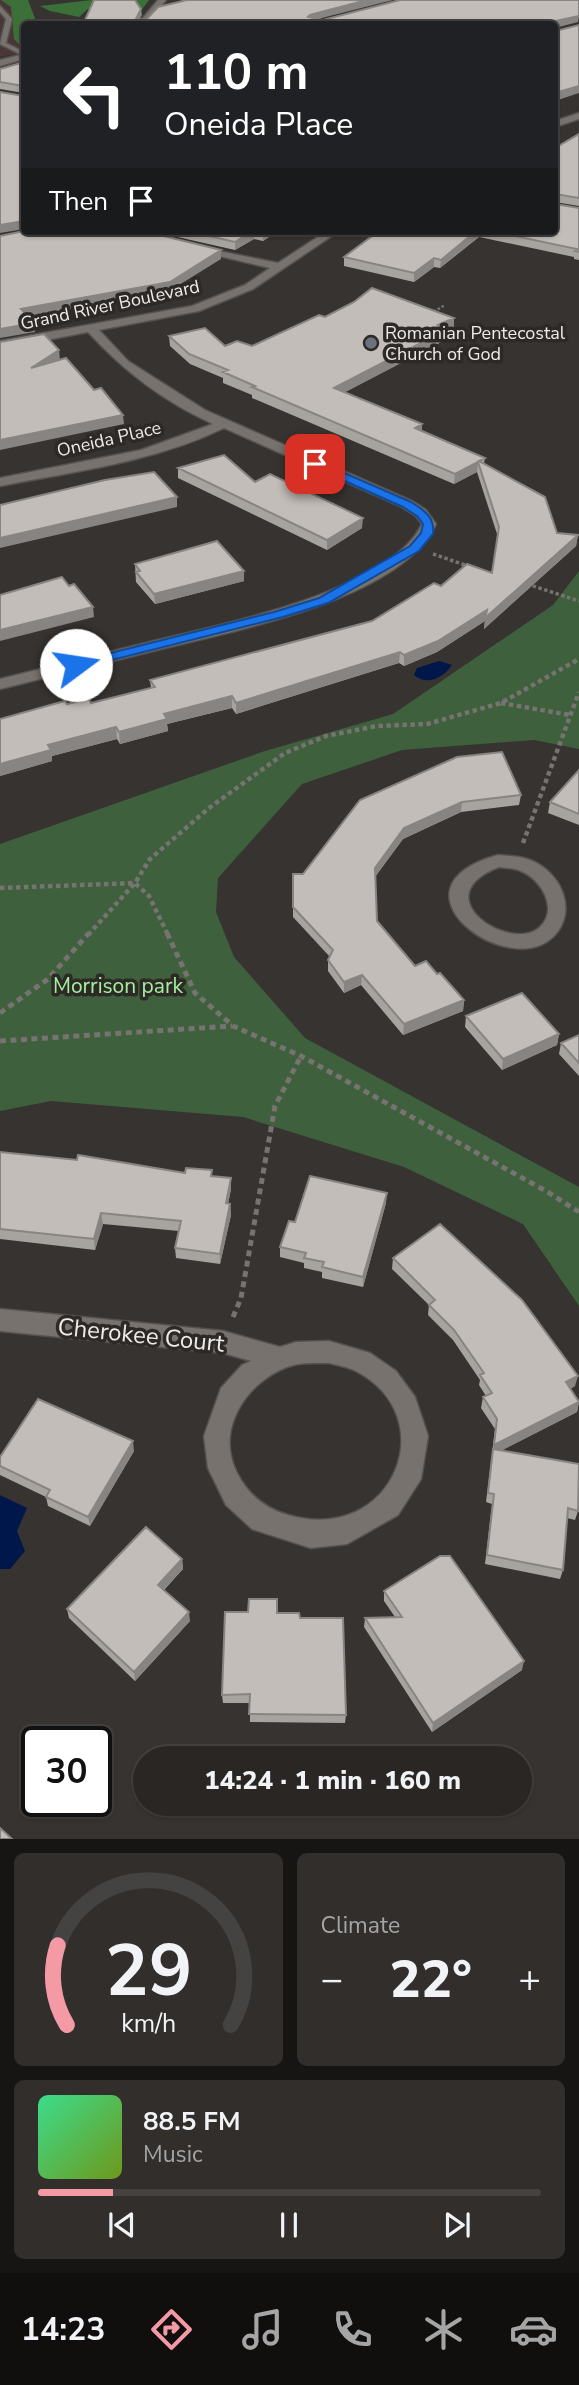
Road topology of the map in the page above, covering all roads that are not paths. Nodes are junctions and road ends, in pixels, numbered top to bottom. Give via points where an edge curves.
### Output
1 (162, 0) edge
2 (0, 8) edge
3 (144, 21) edge
4 (1, 45) edge
5 (21, 55) edge
6 (21, 57) edge
7 (0, 63) edge
8 (579, 116) edge
9 (558, 123) edge
10 (558, 124) edge
11 (579, 127) edge
12 (328, 235) edge
13 (189, 246) edge
14 (280, 267) junction
15 (91, 329) junction
16 (0, 345) edge
17 (223, 424) junction
18 (0, 482) edge
19 (0, 684) edge
20 (518, 860) joint
21 (0, 1320) edge
22 (280, 1357) junction

1 - 3 street
2 - 4 lane via 9,19
4 - 5 lane
6 - 7 street
8 - 9 street
10 - 11 street
12 - 14 street, Grand River Boulevard
13 - 14 street
14 - 15 street, Grand River Boulevard via 249,287 195,309
15 - 16 street, Grand River Boulevard
15 - 17 street, Oneida Place via 124,364
17 - 18 street, Oneida Place via 201,436 153,450
17 - 19 street, Oneida Place via 414,509 429,524 427,534 415,548 324,600
20 - 20 street via 498,861 462,881 458,898 462,912 473,924 500,938 542,938 572,918 576,905 572,891 545,867
21 - 22 street, Cherokee Court via 223,1342
22 - 22 street, Cherokee Court via 251,1373 230,1396 217,1436 220,1468 235,1496 261,1520 311,1535 347,1531 389,1506 408,1479 415,1436 406,1405 387,1379 361,1362 329,1352

